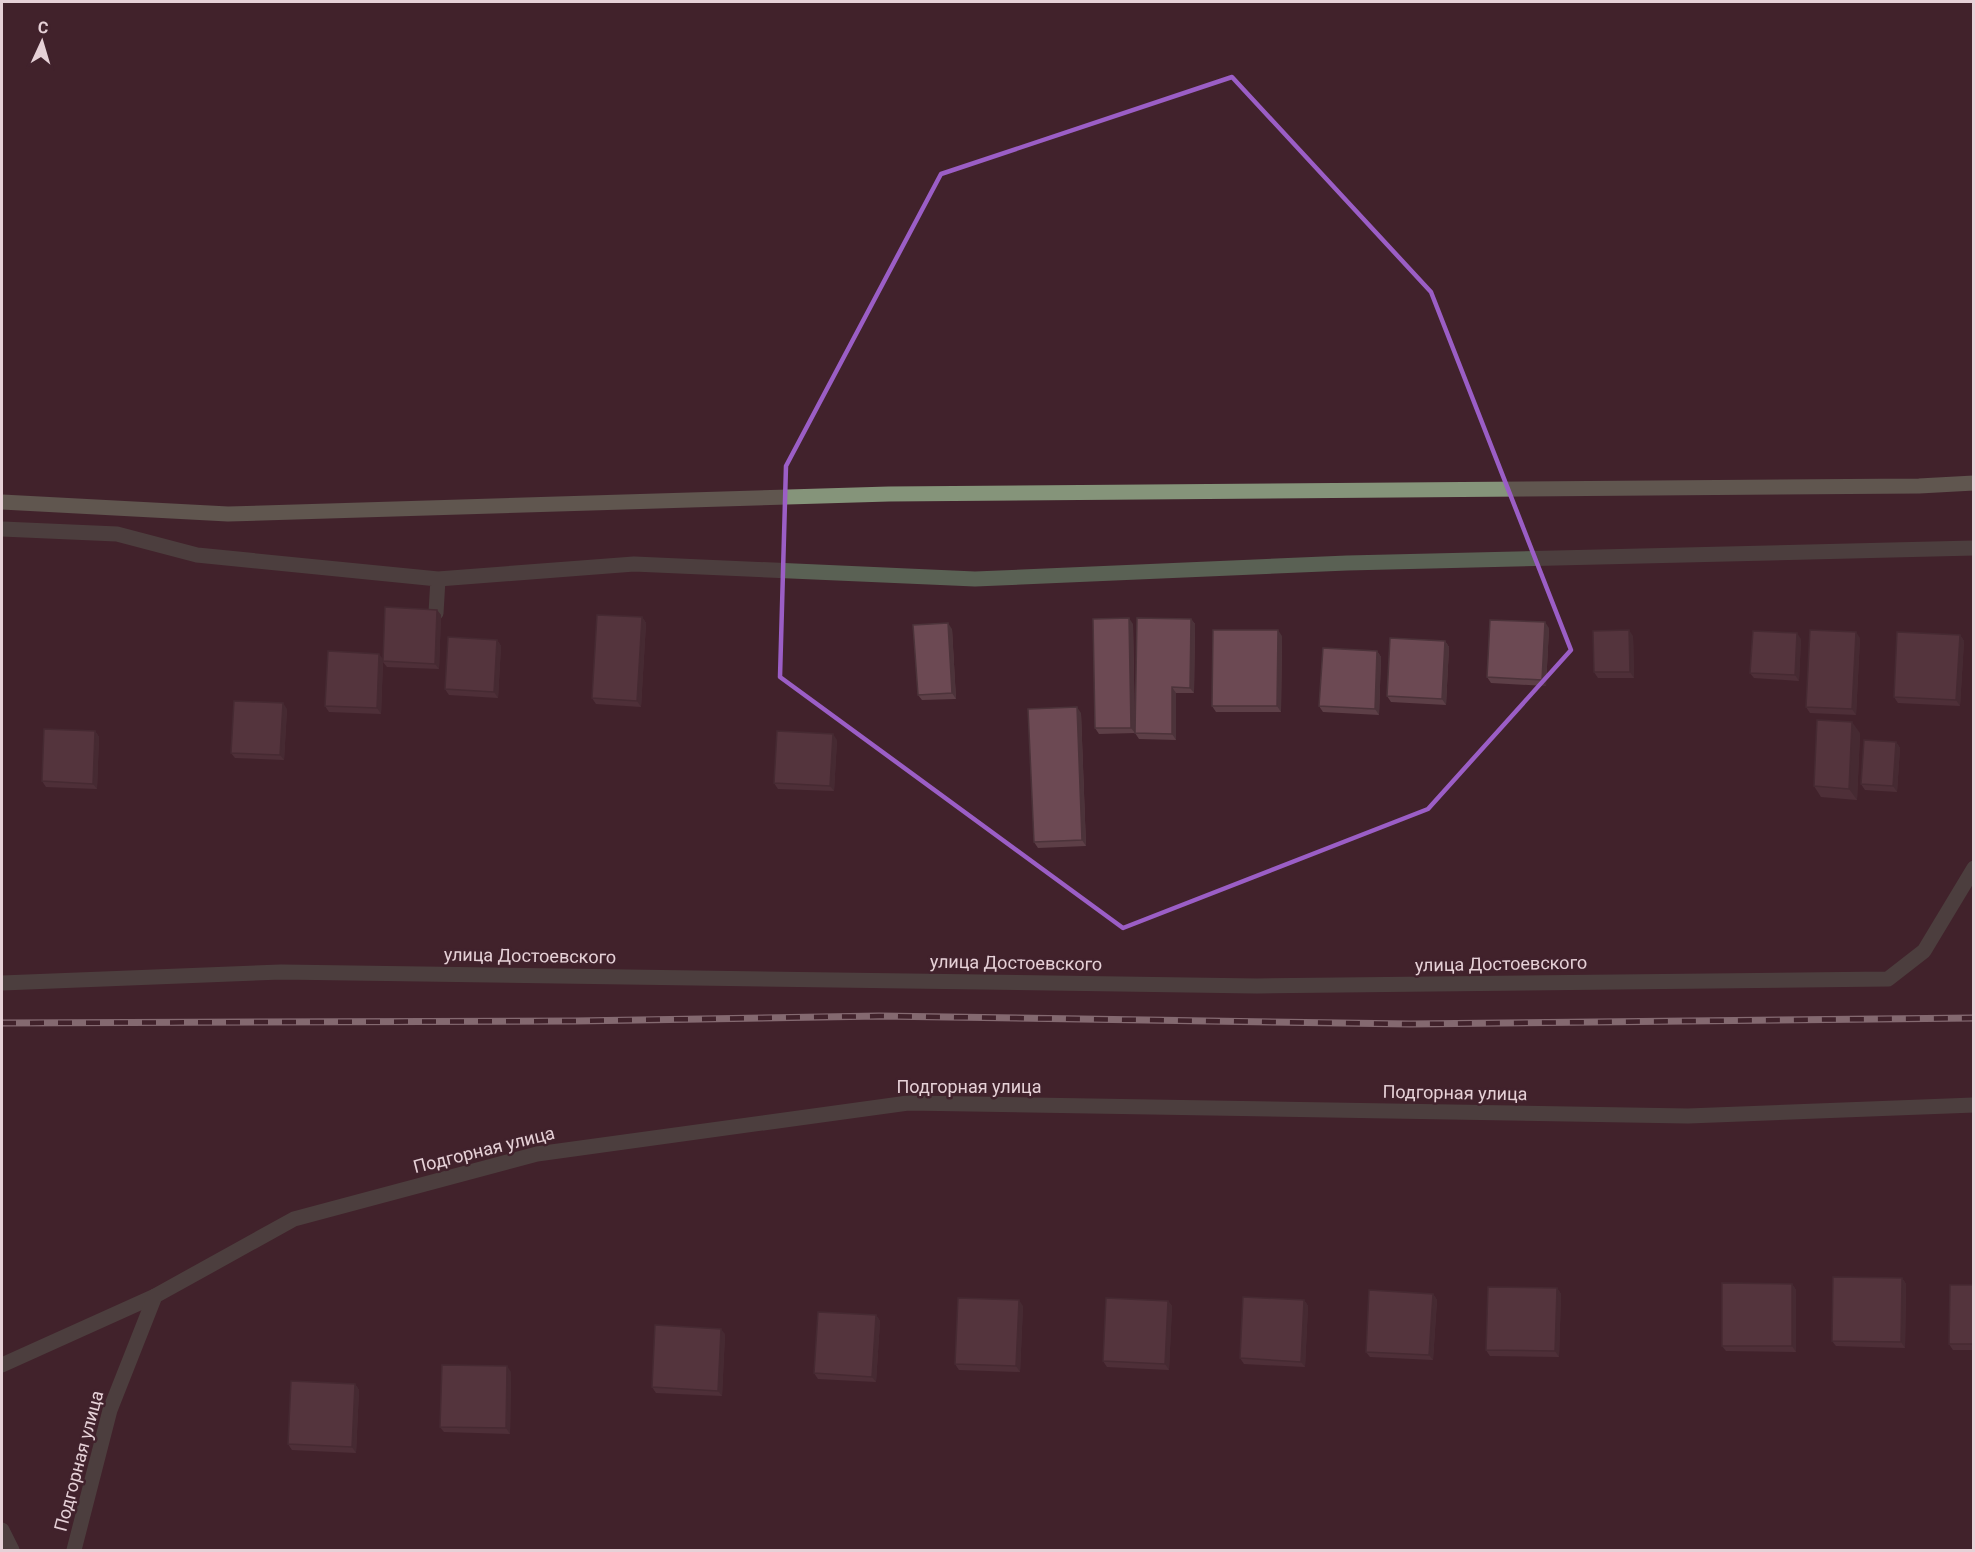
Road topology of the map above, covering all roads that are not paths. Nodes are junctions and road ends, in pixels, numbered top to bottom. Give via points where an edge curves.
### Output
1 (1974, 483) edge
2 (2, 502) edge
3 (2, 529) edge
4 (1974, 548) edge
5 (438, 579) junction
6 (436, 613) edge
7 (1974, 868) edge
8 (2, 983) edge
9 (1974, 1105) edge
10 (155, 1296) junction
11 (2, 1365) edge
12 (2, 1530) edge
13 (12, 1551) edge
14 (74, 1551) edge

1 - 2 main road via 889,494 228,514
3 - 5 street via 117,534 197,555
4 - 5 street via 1347,563 975,579 634,564
5 - 6 street
7 - 8 street, улица Достоевского via 1924,951 1888,979 1257,986 281,972
9 - 10 street, Подгорная улица via 1688,1116 908,1103 537,1154 294,1219
10 - 11 street
10 - 14 street, Подгорная улица via 110,1410
12 - 13 street

